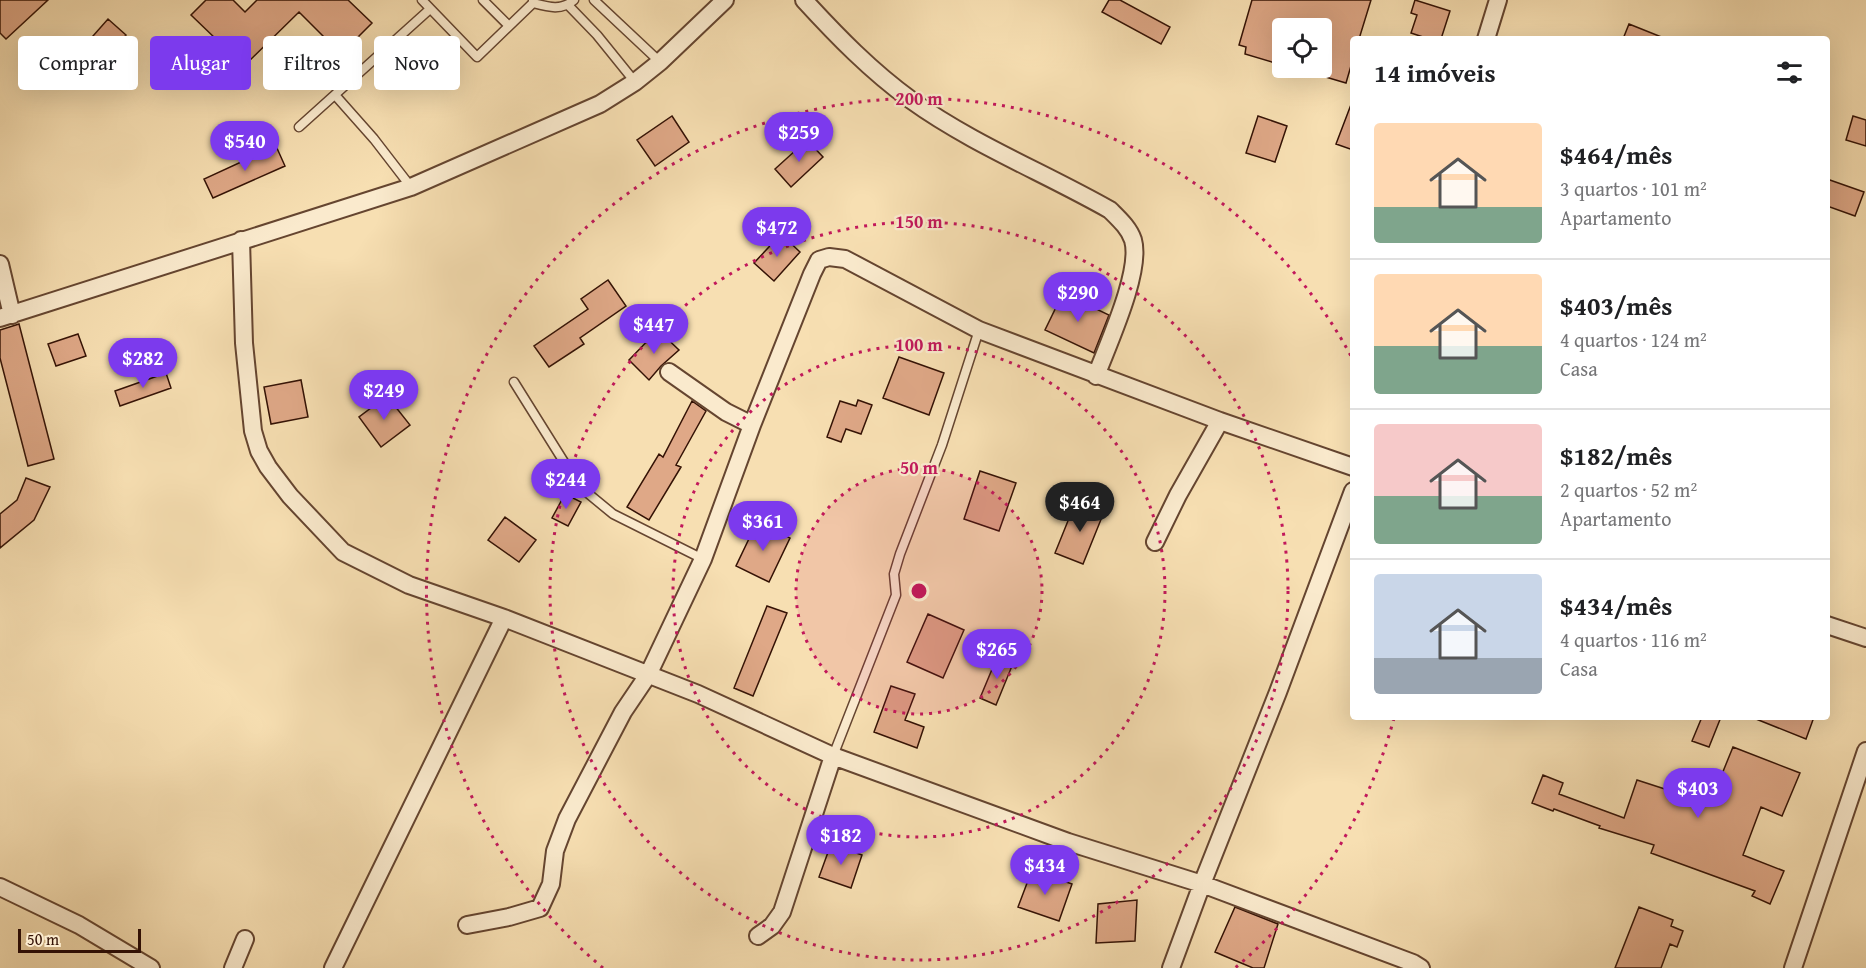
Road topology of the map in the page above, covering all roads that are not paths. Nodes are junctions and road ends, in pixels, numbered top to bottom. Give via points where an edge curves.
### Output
1 (422, 0) edge
2 (483, 0) edge
3 (594, 0) edge
4 (725, 0) edge
5 (804, 0) edge
6 (1498, 0) edge
7 (533, 1) edge
8 (571, 3) edge
9 (430, 9) junction
10 (509, 26) junction
11 (1487, 36) edge
12 (660, 62) junction
13 (635, 82) junction
14 (335, 95) junction
15 (299, 127) dead end
16 (411, 188) junction
17 (241, 240) junction
18 (0, 264) edge
19 (6, 316) edge
20 (979, 330) junction
21 (669, 372) dead end
22 (1096, 376) junction
23 (514, 382) dead end
24 (1220, 421) junction
25 (752, 425) junction
26 (1350, 466) edge
27 (1350, 499) edge
28 (1155, 542) dead end
29 (703, 559) junction
30 (504, 618) junction
31 (1830, 626) edge
32 (1866, 638) edge
33 (648, 675) junction
34 (1866, 751) edge
35 (833, 756) junction
36 (1202, 884) junction
37 (0, 887) edge
38 (467, 925) dead end
39 (758, 936) dead end
40 (245, 939) dead end
41 (151, 968) edge
42 (233, 968) edge
43 (333, 968) edge
44 (1171, 968) edge
45 (1421, 968) edge
46 (1793, 968) edge

1 - 9 lane
2 - 10 lane
3 - 12 lane
4 - 12 street
5 - 22 street via 867,65 911,100 950,125 1110,210 1125,225 1133,240 1131,281
6 - 11 street
7 - 8 lane via 551,8
7 - 10 lane
8 - 13 lane
9 - 10 lane via 477,57
9 - 14 lane
12 - 13 street
13 - 16 street via 600,104
14 - 15 lane
14 - 16 lane
16 - 17 street
17 - 19 street
17 - 30 street via 253,431 268,466 290,496 343,552 409,585
18 - 19 street
20 - 22 street
20 - 25 street via 845,259 819,260
20 - 35 lane via 942,445 900,554 894,574 896,595
21 - 25 street via 726,412
22 - 24 street
23 - 29 lane via 579,486 613,514
24 - 26 street
24 - 28 street
25 - 29 street
27 - 36 street
29 - 33 street
30 - 33 street
30 - 43 street
31 - 32 street
33 - 35 street
33 - 38 street via 623,712 567,819 555,851 551,884 540,908
34 - 46 street
35 - 36 street via 1068,842
35 - 39 street via 782,912
36 - 44 street
36 - 45 street
37 - 41 street
40 - 42 street

